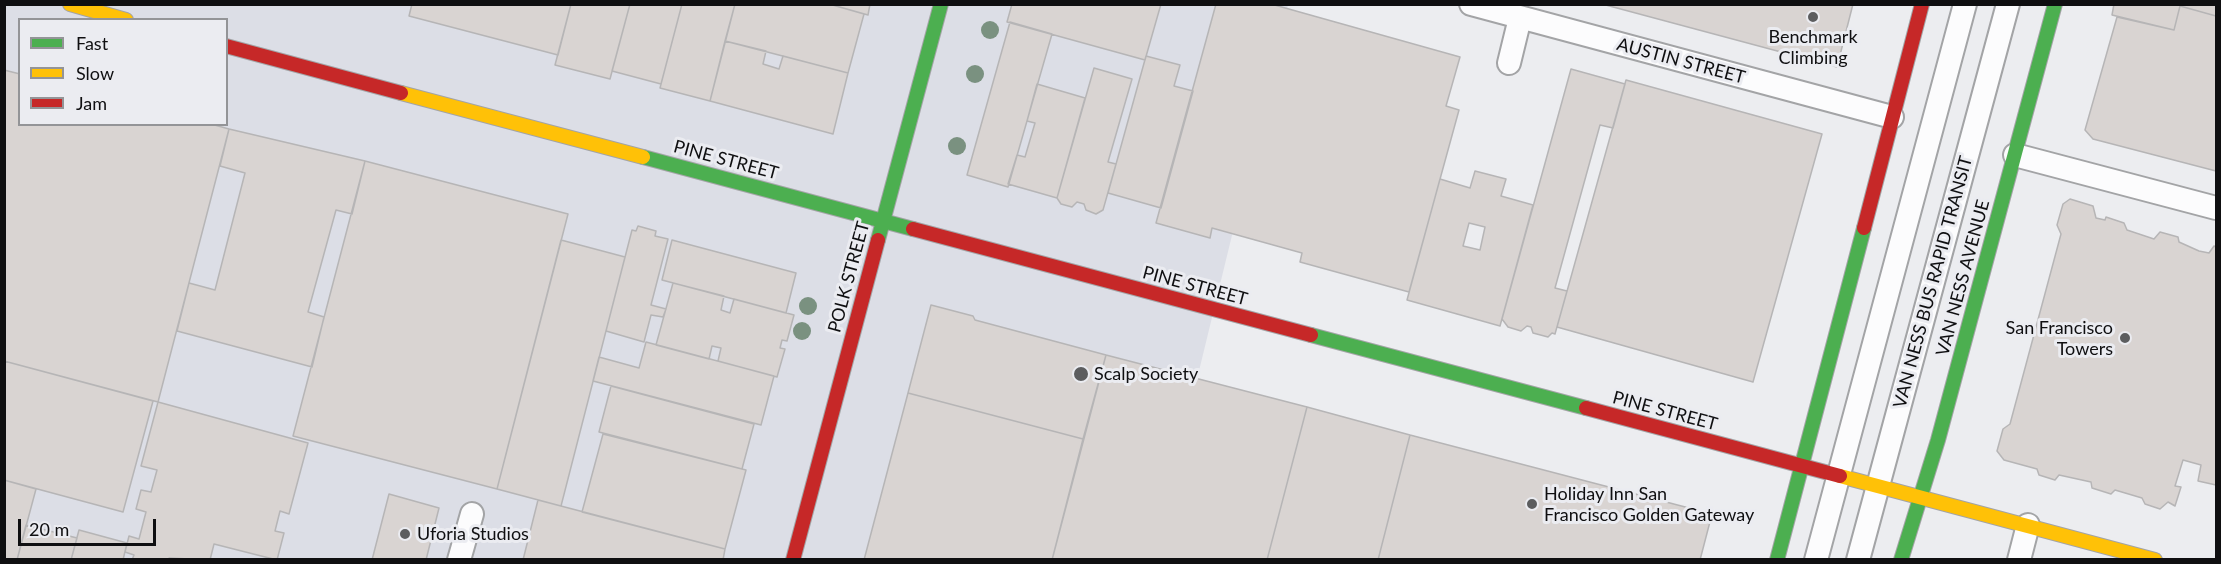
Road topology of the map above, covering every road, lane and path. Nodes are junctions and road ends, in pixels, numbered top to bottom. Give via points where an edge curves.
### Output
1 (70, 4) edge
2 (941, 4) edge
3 (1471, 4) edge
4 (1922, 4) edge
5 (1965, 4) edge
6 (2008, 4) edge
7 (2055, 4) edge
8 (119, 18) edge
9 (1521, 18) junction
10 (228, 47) edge
11 (1509, 63) dead end
12 (1892, 117) junction
13 (2015, 155) junction
14 (2217, 208) edge
15 (883, 221) junction
16 (1802, 465) junction
17 (1839, 476) junction
18 (1877, 486) junction
19 (1921, 497) junction
20 (472, 514) dead end
21 (2028, 525) junction
22 (459, 560) edge
23 (793, 560) edge
24 (1777, 560) edge
25 (1816, 560) edge
26 (1858, 560) edge
27 (1901, 560) edge
28 (2019, 560) edge
29 (2155, 560) edge

1 - 8 main road
2 - 15 main road, POLK STREET
3 - 9 lane, AUSTIN STREET
4 - 12 main road
5 - 17 lane
6 - 18 lane, VAN NESS BUS RAPID TRANSIT
7 - 13 main road, VAN NESS AVENUE
9 - 11 lane
9 - 12 lane, AUSTIN STREET
10 - 15 main road, PINE STREET
12 - 16 main road
13 - 14 lane
13 - 19 main road, VAN NESS AVENUE
15 - 16 main road, PINE STREET
15 - 23 main road, POLK STREET
16 - 17 main road, PINE STREET
16 - 24 main road
17 - 18 main road, PINE STREET
17 - 25 lane
18 - 19 main road, PINE STREET
18 - 26 lane, VAN NESS BUS RAPID TRANSIT
19 - 21 main road, PINE STREET
19 - 27 main road, VAN NESS AVENUE
20 - 22 lane
21 - 28 lane
21 - 29 main road, PINE STREET

